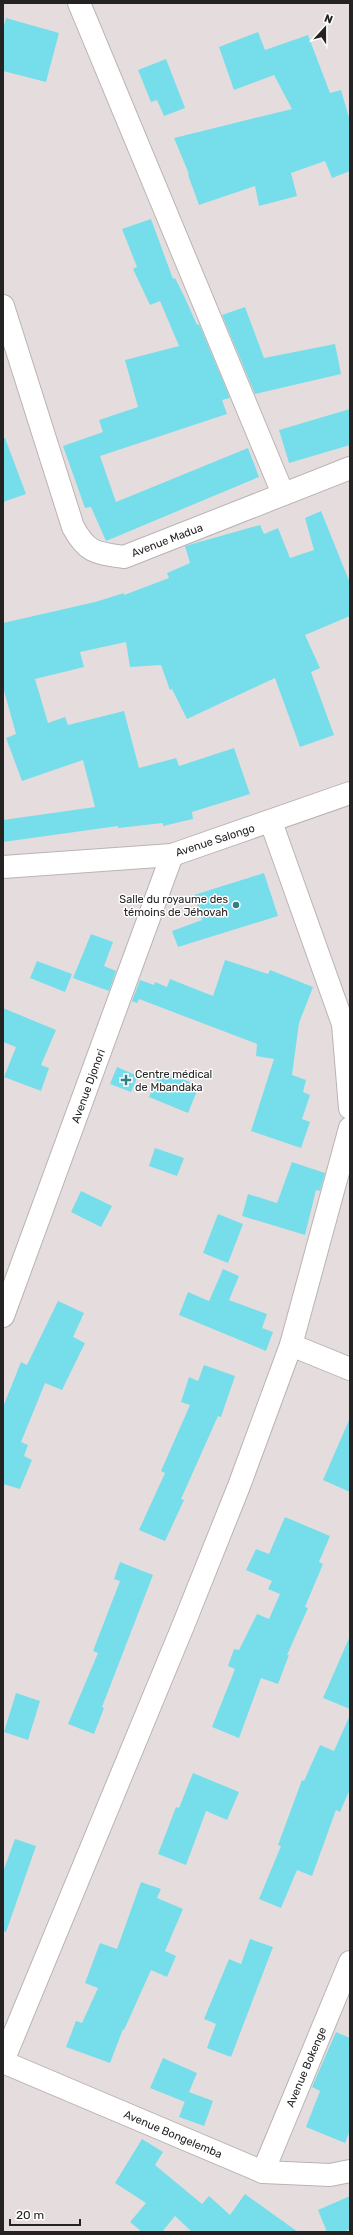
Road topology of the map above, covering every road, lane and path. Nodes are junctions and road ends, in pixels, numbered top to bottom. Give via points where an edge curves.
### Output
1 (79, 3) edge
2 (3, 306) edge
3 (350, 468) edge
4 (283, 494) junction
5 (350, 793) edge
6 (271, 822) junction
7 (172, 855) junction
8 (3, 867) edge
9 (347, 1025) edge
10 (350, 1108) edge
11 (350, 1128) edge
12 (5, 1306) edge
13 (291, 1345) junction
14 (350, 1369) edge
15 (350, 1962) edge
16 (3, 2062) edge
17 (262, 2172) junction
18 (350, 2172) edge

1 - 4 street
2 - 4 street, Avenue Madua via 73,527 82,543 99,554 124,557
3 - 4 street, Avenue Madua
5 - 6 street, Avenue Salongo
6 - 7 street, Avenue Salongo
6 - 9 street
7 - 8 street, Avenue Salongo
7 - 12 street, Avenue Djonori
9 - 10 street
11 - 13 street
13 - 14 street
13 - 16 street via 184,1626
15 - 17 street, Avenue Bokenge
16 - 17 street, Avenue Bongelemba
17 - 18 street, Avenue Bongelemba via 330,2175

